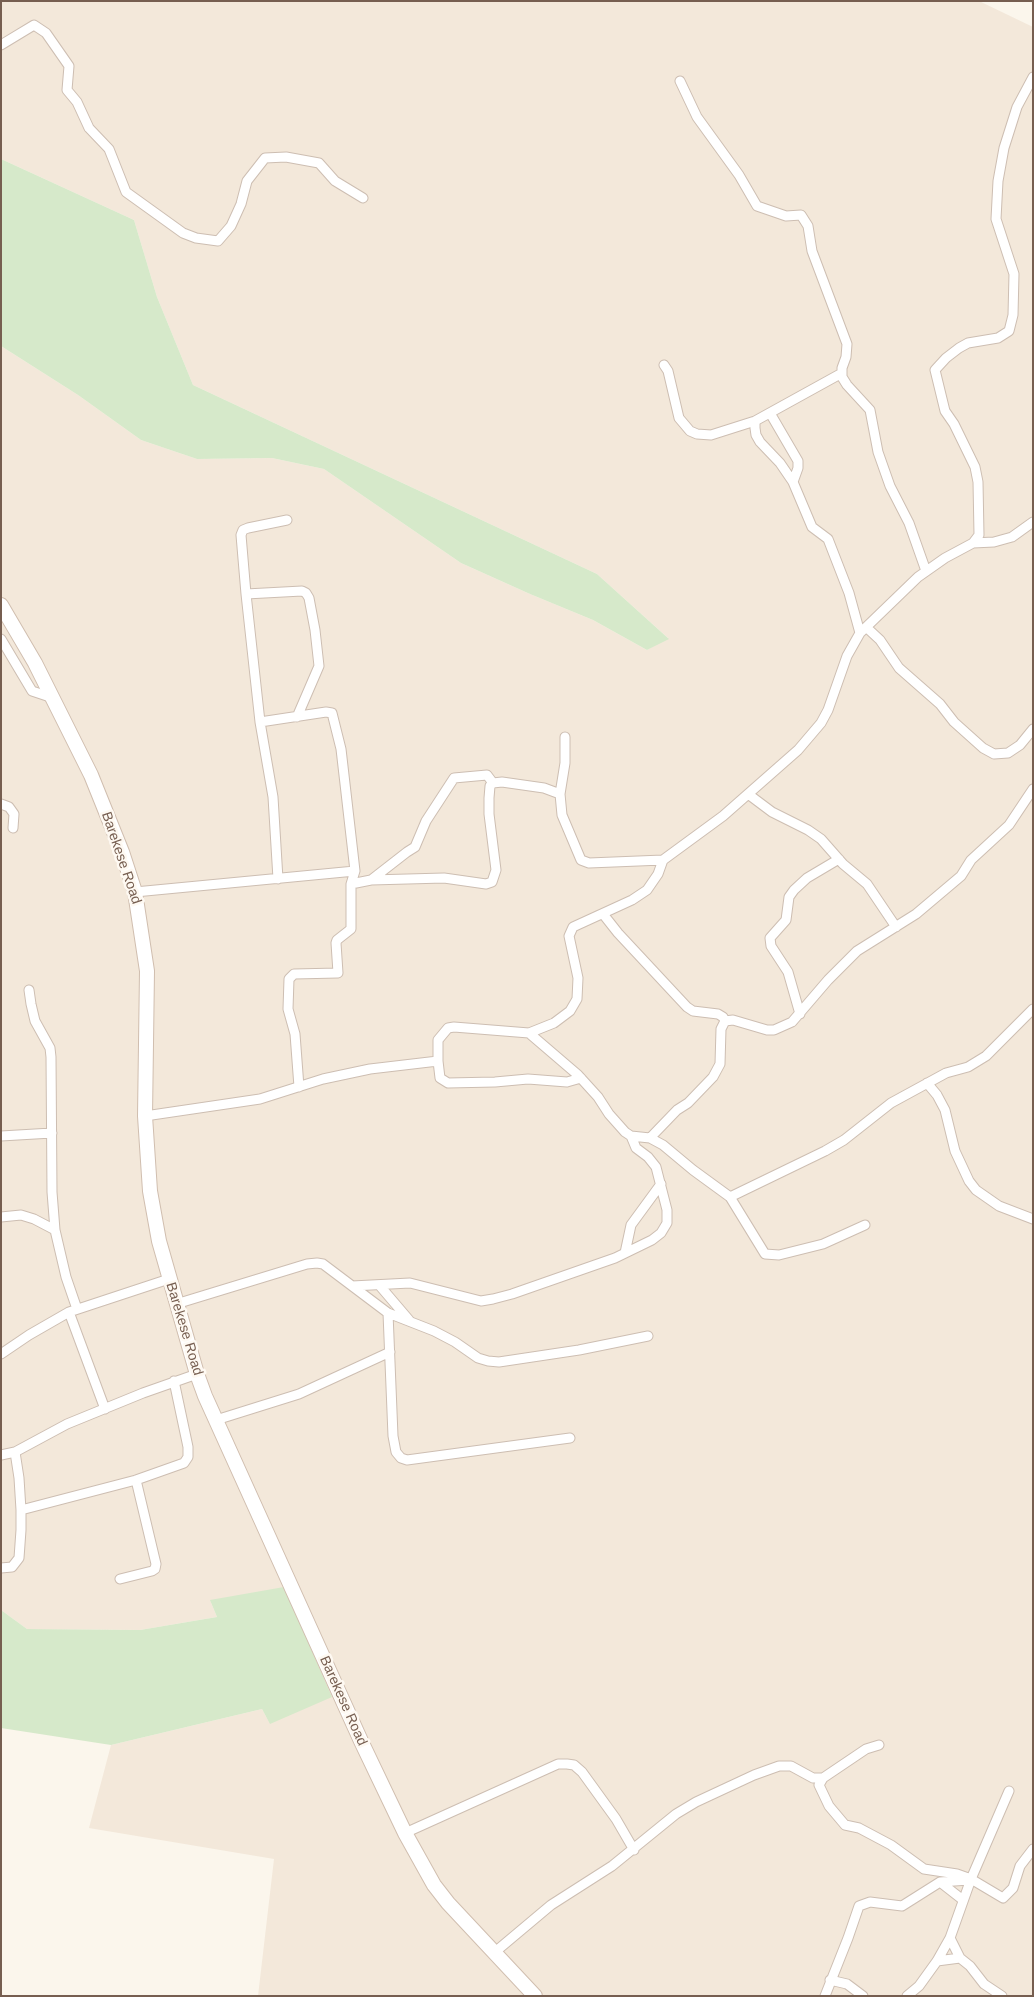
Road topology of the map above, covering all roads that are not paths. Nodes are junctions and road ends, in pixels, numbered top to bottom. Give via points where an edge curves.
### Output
1 (1, 45) edge
2 (1033, 77) edge
3 (680, 81) dead end
4 (363, 198) dead end
5 (664, 365) dead end
6 (842, 374) junction
7 (770, 413) junction
8 (754, 421) junction
9 (793, 482) junction
10 (287, 520) dead end
11 (1033, 522) edge
12 (973, 543) junction
13 (926, 571) junction
14 (246, 594) junction
15 (1, 605) edge
16 (863, 630) junction
17 (1, 639) edge
18 (53, 698) junction
19 (297, 717) junction
20 (260, 722) junction
21 (1033, 730) edge
22 (565, 736) dead end
23 (493, 783) junction
24 (1033, 789) edge
25 (560, 794) junction
26 (748, 794) junction
27 (1, 804) edge
28 (13, 828) dead end
29 (839, 859) junction
30 (663, 860) junction
31 (355, 871) junction
32 (278, 879) junction
33 (371, 880) junction
34 (351, 884) junction
35 (135, 892) junction
36 (603, 914) junction
37 (896, 927) junction
38 (30, 990) dead end
39 (1033, 1009) edge
40 (800, 1014) junction
41 (725, 1021) junction
42 (529, 1033) junction
43 (438, 1061) junction
44 (581, 1078) junction
45 (927, 1083) junction
46 (298, 1087) junction
47 (145, 1116) junction
48 (52, 1133) junction
49 (1, 1136) edge
50 (631, 1136) junction
51 (650, 1138) junction
52 (661, 1184) junction
53 (730, 1197) junction
54 (1, 1217) edge
55 (1033, 1219) edge
56 (865, 1225) dead end
57 (55, 1230) junction
58 (625, 1254) junction
59 (169, 1279) junction
60 (352, 1286) junction
61 (380, 1286) junction
62 (176, 1304) junction
63 (73, 1311) junction
64 (388, 1313) junction
65 (410, 1320) junction
66 (648, 1336) dead end
67 (390, 1352) junction
68 (1, 1354) edge
69 (197, 1374) junction
70 (174, 1381) junction
71 (105, 1409) junction
72 (216, 1420) junction
73 (570, 1438) dead end
74 (15, 1452) junction
75 (1, 1455) edge
76 (136, 1480) junction
77 (21, 1510) junction
78 (1, 1568) edge
79 (120, 1579) dead end
80 (879, 1744) dead end
81 (823, 1778) junction
82 (1009, 1791) dead end
83 (405, 1833) junction
84 (1033, 1849) edge
85 (634, 1850) junction
86 (971, 1879) junction
87 (940, 1882) junction
88 (963, 1900) junction
89 (950, 1938) junction
90 (495, 1952) junction
91 (960, 1958) junction
92 (937, 1961) junction
93 (830, 1980) junction
94 (535, 1996) edge
95 (825, 1996) edge
96 (863, 1996) edge
97 (907, 1996) edge
98 (1002, 1996) edge

1 - 4 street via 34,25 46,33 69,66 68,90 89,128 109,149 126,192 183,233 218,241 231,226 247,181 265,158 286,157 318,163 335,181
2 - 12 street via 1017,107 998,181 996,219 1014,274 1013,315 1009,331 998,338 968,343 935,370 945,411 975,468 979,535
3 - 6 street via 697,118 739,175 757,206 786,216 801,215 806,221 812,251 847,344
5 - 8 street via 679,418 690,431 711,435
6 - 7 street
6 - 13 street via 847,385 870,410 878,452
7 - 8 street
7 - 9 street via 798,460
8 - 9 street via 760,442
9 - 16 street via 812,526 828,539
10 - 14 street via 241,532
11 - 12 street via 1012,537
12 - 13 street
13 - 16 street
14 - 19 street via 306,593 315,630 318,666
14 - 20 street
15 - 18 main road, Barekese Road
16 - 21 street via 880,640 900,668 982,748 994,754 1008,753
16 - 26 street via 847,656 821,723 784,763
17 - 18 street via 32,691
18 - 35 main road, Barekese Road via 91,775
19 - 20 street
19 - 31 street via 332,713 340,749
20 - 32 street via 273,797
22 - 25 street
23 - 25 street via 544,788
23 - 33 street via 487,775 454,778 426,821 416,847
23 - 33 street via 490,786 489,814 496,870 492,882 444,878
24 - 37 street via 1009,825 971,860 961,876
25 - 30 street via 565,825 581,860 589,863
26 - 29 street via 772,812 821,839
26 - 30 street
27 - 28 street via 14,814
29 - 37 street via 867,884
29 - 40 street via 806,878 794,890 789,897 784,924 770,938 771,946 788,972
30 - 36 street via 647,890
31 - 32 street
31 - 34 street
32 - 35 street
33 - 34 street
34 - 46 street via 351,929 337,940 338,973 294,974 289,979 288,1009 295,1034
35 - 47 main road, Barekese Road via 147,971
36 - 41 street via 687,1008 718,1014
36 - 42 street via 578,923 570,931 578,978 574,1006 554,1022
37 - 40 street via 857,951
38 - 48 street via 35,1021 50,1048
39 - 45 street via 986,1056
40 - 41 street via 792,1022 774,1030
41 - 51 street via 721,1029 720,1064 714,1077
42 - 43 street via 448,1028 438,1040
42 - 44 street
43 - 44 street via 440,1078 448,1083 528,1078 567,1082
43 - 46 street via 370,1069
44 - 50 street
45 - 53 street via 891,1103 844,1140
45 - 55 street via 945,1110 955,1151 976,1190 999,1206
46 - 47 street via 260,1099
47 - 59 main road, Barekese Road via 150,1191
48 - 49 street
48 - 57 street
50 - 51 street
50 - 52 street via 636,1148 656,1167
51 - 53 street
52 - 58 street via 631,1225
52 - 58 street via 667,1210 667,1223 662,1233
53 - 56 street via 760,1247 771,1256 823,1244
54 - 57 street via 21,1215
57 - 63 street
58 - 61 street via 512,1294 481,1301 410,1283
59 - 62 main road, Barekese Road
59 - 63 street
60 - 61 street
60 - 62 street via 322,1264 312,1263
60 - 64 street
61 - 65 street
62 - 69 main road, Barekese Road
63 - 68 street
63 - 71 street
64 - 65 street
64 - 67 street
65 - 66 street via 455,1342 478,1358 499,1362
67 - 72 street via 299,1394
67 - 73 street via 393,1436 396,1452 401,1458 407,1460
69 - 70 street
69 - 72 main road, Barekese Road
70 - 71 street
70 - 76 street via 188,1457 184,1463
71 - 74 street via 67,1424
72 - 83 main road, Barekese Road
74 - 75 street
74 - 77 street
76 - 77 street
76 - 79 street via 156,1569
77 - 78 street via 19,1558 12,1567
80 - 81 street
81 - 85 street via 813,1778 787,1765 769,1769 676,1814
81 - 86 street via 819,1785 829,1806 845,1825 859,1828 891,1845 924,1869
82 - 86 street
83 - 85 street via 558,1764 567,1764 582,1772
83 - 90 main road, Barekese Road via 434,1885
84 - 86 street via 1020,1866 1013,1888 1003,1898
85 - 90 street via 551,1905
86 - 87 street
86 - 88 street
87 - 88 street
87 - 93 street via 902,1906 870,1902 859,1906
88 - 89 street
89 - 91 street
89 - 92 street
90 - 94 main road, Barekese Road
91 - 92 street
91 - 98 street via 984,1984
92 - 97 street via 919,1986
93 - 95 street
93 - 96 street via 847,1984

